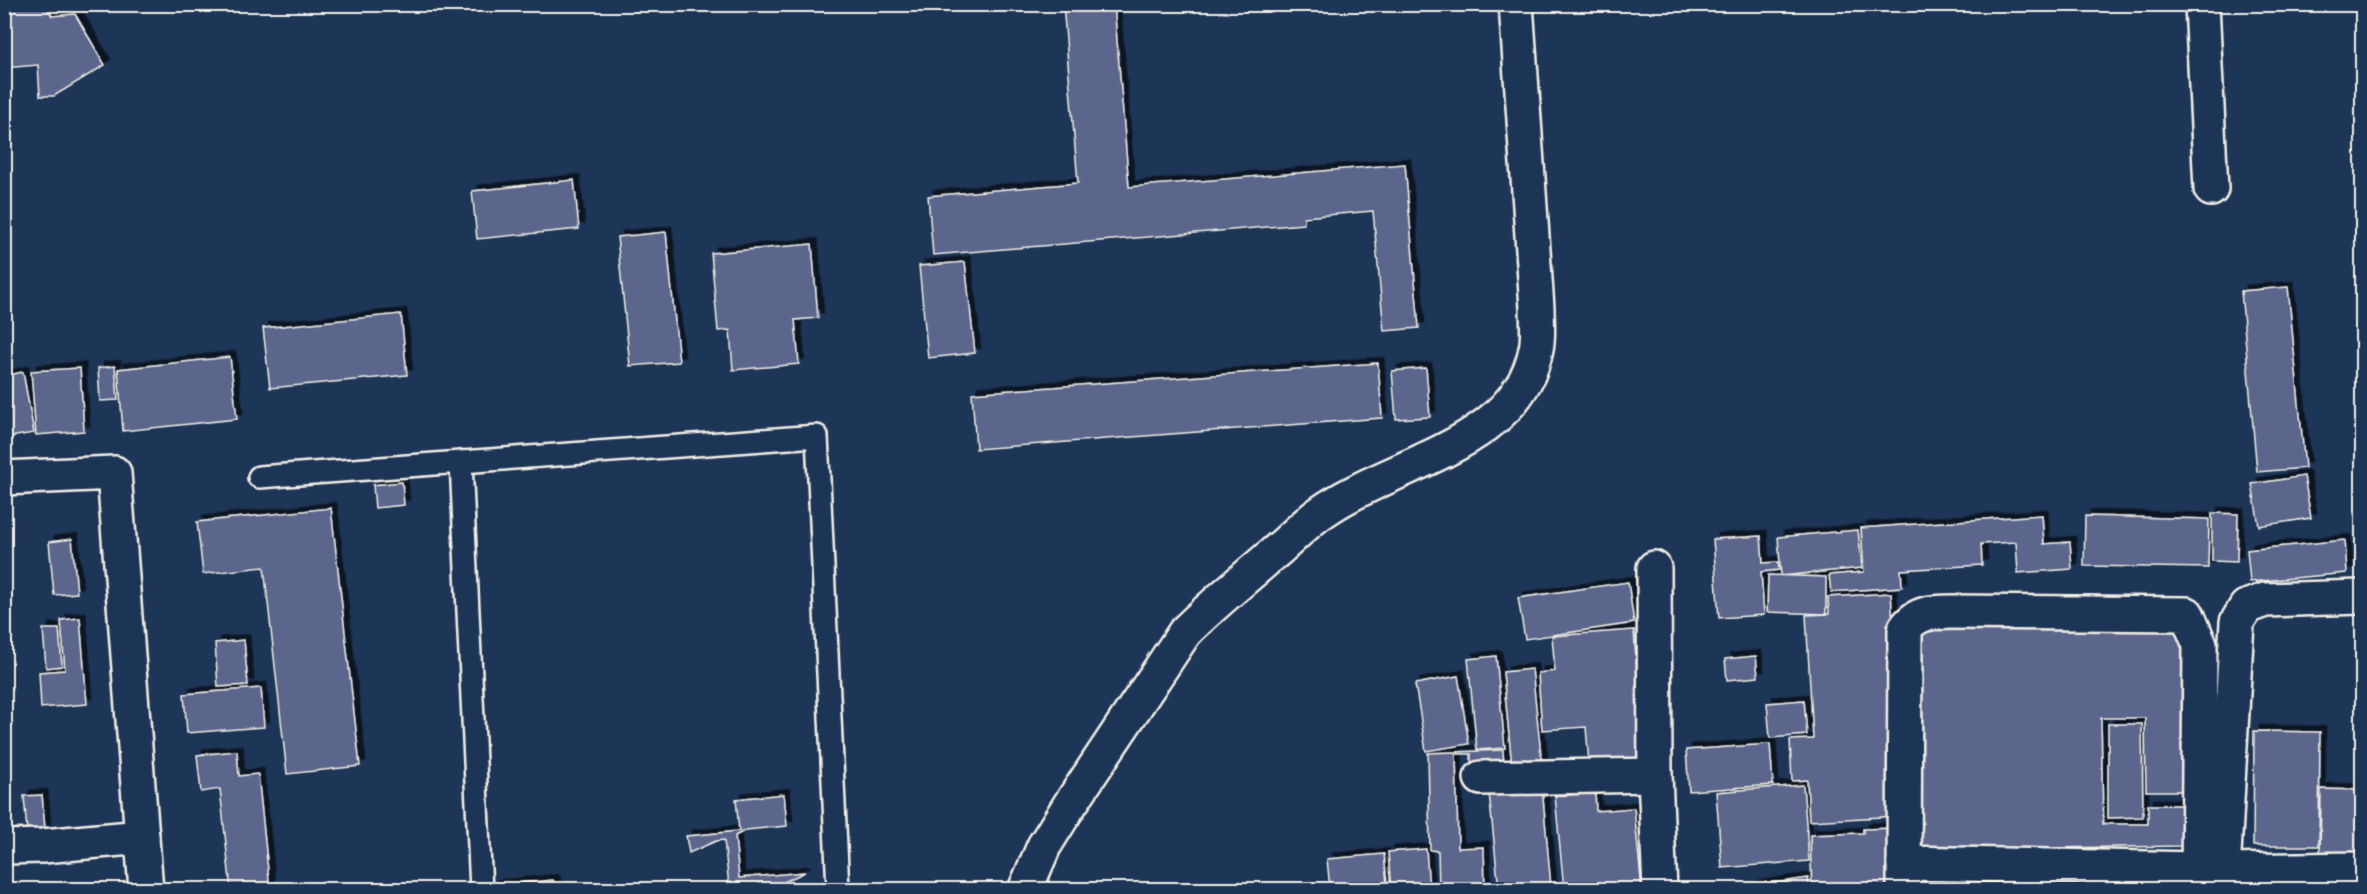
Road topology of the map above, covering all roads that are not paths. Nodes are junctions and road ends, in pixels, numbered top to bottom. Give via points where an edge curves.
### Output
1 (1516, 4) edge
2 (2202, 4) edge
3 (2211, 189) dead end
4 (461, 462) junction
5 (258, 477) dead end
6 (4, 478) edge
7 (1654, 568) dead end
8 (2362, 597) edge
9 (1655, 775) junction
10 (1481, 778) dead end
11 (142, 837) junction
12 (4, 847) edge
13 (2362, 868) edge
14 (1904, 876) edge
15 (2210, 880) edge
16 (146, 890) edge
17 (481, 890) edge
18 (838, 890) edge
19 (1025, 890) edge
20 (1660, 890) edge

1 - 19 street via 1537,308 1536,348 1525,381 1509,406 1483,428 1324,510 1185,632 1044,846
2 - 3 street
4 - 5 lane
4 - 17 lane
4 - 18 lane via 817,436
6 - 11 street via 114,472
7 - 9 street
8 - 15 street via 2265,600 2246,607 2237,622
9 - 10 street
9 - 20 street
11 - 12 street
11 - 16 street
13 - 15 street
14 - 15 street
14 - 15 street via 1905,629 1911,619 1929,612 2139,613 2187,614 2200,645

